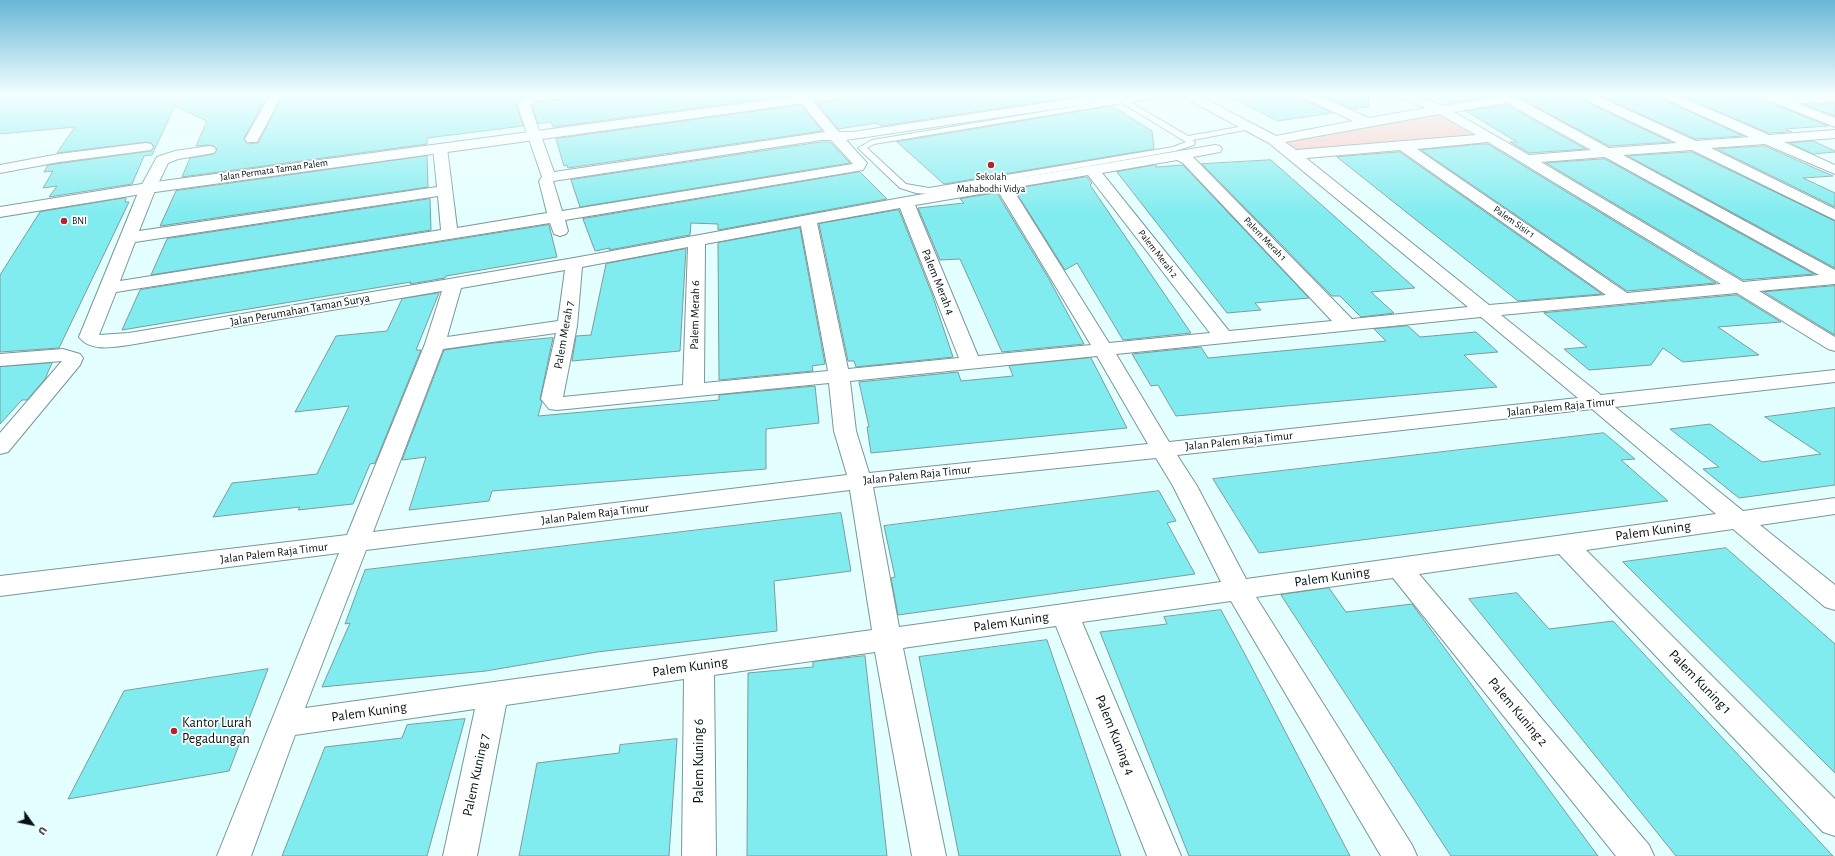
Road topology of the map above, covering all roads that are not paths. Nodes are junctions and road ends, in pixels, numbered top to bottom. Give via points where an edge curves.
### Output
1 (535, 134) edge
2 (254, 135) edge
3 (529, 135) edge
4 (860, 135) edge
5 (915, 135) edge
6 (1181, 135) edge
7 (1210, 135) edge
8 (1264, 135) edge
9 (1300, 135) edge
10 (1486, 135) edge
11 (1575, 135) edge
12 (1671, 135) edge
13 (1757, 135) edge
14 (1824, 135) edge
15 (835, 136) junction
16 (1491, 138) junction
17 (252, 139) dead end
18 (1187, 139) junction
19 (1274, 140) junction
20 (1768, 140) junction
21 (1404, 146) junction
22 (1695, 146) junction
23 (146, 147) dead end
24 (440, 148) junction
25 (1215, 149) dead end
26 (209, 150) dead end
27 (1609, 153) junction
28 (1293, 155) junction
29 (1180, 156) junction
30 (1527, 159) junction
31 (858, 167) junction
32 (0, 169) edge
33 (1092, 170) junction
34 (1835, 170) edge
35 (549, 177) junction
36 (870, 177) dead end
37 (1002, 185) junction
38 (148, 188) junction
39 (445, 190) junction
40 (906, 202) junction
41 (2, 214) edge
42 (1835, 215) edge
43 (808, 220) junction
44 (558, 224) junction
45 (450, 234) junction
46 (128, 238) junction
47 (697, 240) junction
48 (569, 264) junction
49 (1835, 278) edge
50 (453, 284) junction
51 (109, 288) junction
52 (1742, 288) junction
53 (1624, 299) junction
54 (1486, 312) junction
55 (1347, 325) junction
56 (567, 326) junction
57 (1224, 338) junction
58 (435, 344) junction
59 (1835, 345) edge
60 (1104, 350) junction
61 (0, 360) edge
62 (971, 363) junction
63 (1835, 376) edge
64 (839, 377) junction
65 (693, 391) junction
66 (1597, 403) junction
67 (0, 447) edge
68 (1162, 450) junction
69 (860, 481) junction
70 (1835, 506) edge
71 (1738, 519) junction
72 (356, 543) junction
73 (1565, 544) junction
74 (1399, 567) junction
75 (0, 586) edge
76 (1238, 590) junction
77 (1835, 600) edge
78 (1065, 614) junction
79 (887, 639) junction
80 (699, 666) junction
81 (493, 695) junction
82 (284, 724) junction
83 (1835, 821) edge
84 (234, 856) edge
85 (460, 856) edge
86 (699, 856) edge
87 (929, 856) edge
88 (1164, 856) edge
89 (1400, 856) edge
90 (1637, 856) edge

1 - 35 street
2 - 17 street
3 - 24 street, Jalan Permata Taman Palem
4 - 15 street
5 - 18 lane via 872,142 862,148 903,186 929,191 1175,149 1191,143
6 - 18 lane
7 - 18 lane
8 - 19 street
9 - 19 street
10 - 16 street
11 - 27 street
12 - 22 street
13 - 20 street
14 - 20 street
15 - 31 street via 860,163
15 - 35 street via 813,137
16 - 21 street
16 - 30 street
19 - 28 street
20 - 22 street
20 - 34 street
21 - 28 street
21 - 53 street, Palem Sisir 1
22 - 27 street
22 - 42 street
23 - 32 street via 59,158
24 - 38 street, Jalan Permata Taman Palem
24 - 39 street
25 - 29 street, Jalan Perumahan Taman Surya
26 - 38 street, Jalan Perumahan Taman Surya via 165,158
27 - 30 street
27 - 49 street
28 - 54 street
29 - 33 street, Jalan Perumahan Taman Surya
29 - 55 street, Palem Merah 1 via 1188,160
30 - 52 street
31 - 36 street
31 - 44 street
33 - 37 street, Jalan Perumahan Taman Surya
33 - 57 street, Palem Merah 2
35 - 44 street via 546,181
37 - 40 street, Jalan Perumahan Taman Surya
37 - 60 street
38 - 41 street, Jalan Permata Taman Palem
38 - 46 street, Jalan Perumahan Taman Surya
39 - 45 street
39 - 46 street
40 - 43 street, Jalan Perumahan Taman Surya
40 - 62 street, Palem Merah 4
43 - 47 street, Jalan Perumahan Taman Surya
43 - 64 street
44 - 45 street
45 - 51 street
46 - 51 street, Jalan Perumahan Taman Surya
47 - 48 street, Jalan Perumahan Taman Surya
47 - 65 street, Palem Merah 6
48 - 50 street, Jalan Perumahan Taman Surya
48 - 56 street, Palem Merah 7
49 - 52 street
50 - 51 street, Jalan Perumahan Taman Surya via 129,339 99,341 89,337
50 - 58 street
52 - 53 street
52 - 59 street
53 - 54 street
54 - 55 street
54 - 66 street
55 - 57 street
56 - 58 street
56 - 65 street, Palem Merah 7 via 552,399 557,404
57 - 60 street
58 - 72 street
60 - 62 street
60 - 68 street
61 - 67 street via 62,354 73,358 70,365
62 - 64 street
63 - 66 street, Jalan Palem Raja Timur
64 - 65 street
64 - 69 street via 845,431
66 - 68 street, Jalan Palem Raja Timur
66 - 71 street
68 - 69 street, Jalan Palem Raja Timur
68 - 76 street via 1185,486
69 - 72 street, Jalan Palem Raja Timur
69 - 79 street
70 - 71 street, Palem Kuning
71 - 73 street, Palem Kuning
71 - 77 street
72 - 75 street, Jalan Palem Raja Timur
72 - 82 street
73 - 74 street, Palem Kuning
73 - 83 street, Palem Kuning 1
74 - 76 street, Palem Kuning
74 - 90 street, Palem Kuning 2
76 - 78 street, Palem Kuning
76 - 89 street
78 - 79 street, Palem Kuning
78 - 88 street, Palem Kuning 4
79 - 80 street, Palem Kuning
79 - 87 street
80 - 81 street, Palem Kuning
80 - 86 street, Palem Kuning 6
81 - 82 street, Palem Kuning
81 - 85 street, Palem Kuning 7
82 - 84 street

